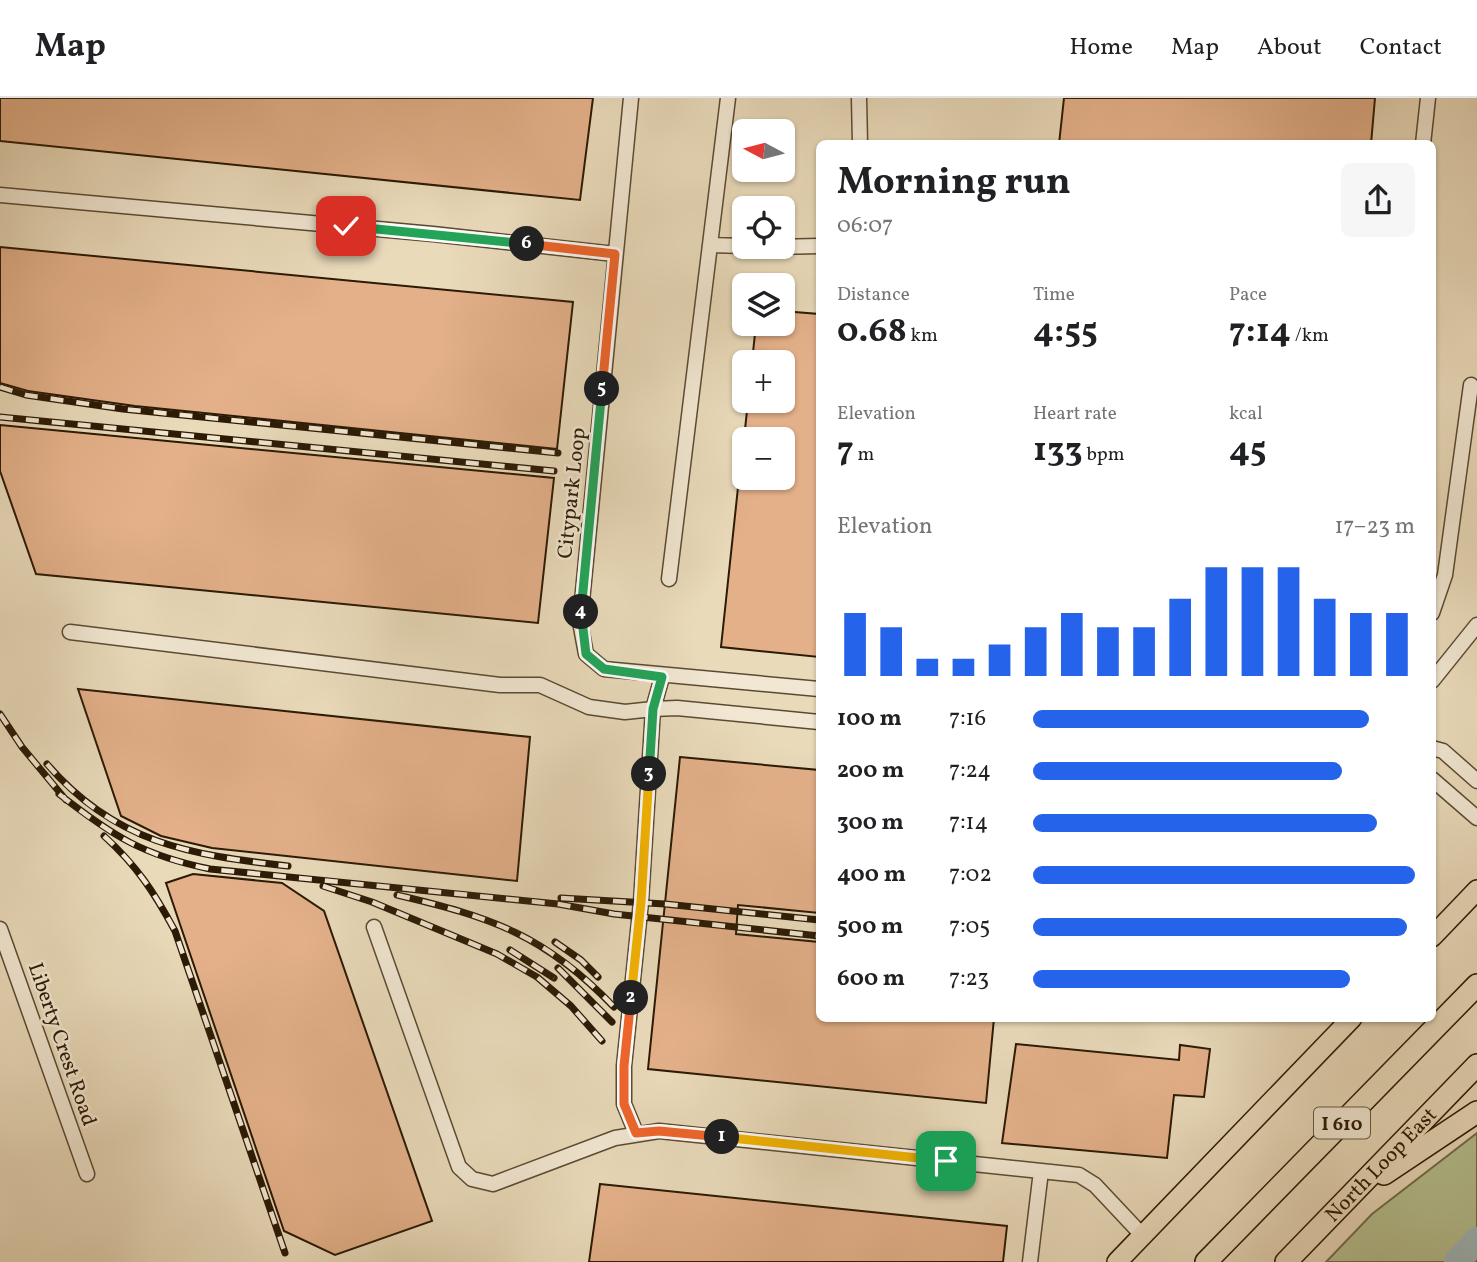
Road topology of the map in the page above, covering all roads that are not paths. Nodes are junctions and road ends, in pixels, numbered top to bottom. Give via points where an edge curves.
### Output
1 (631, 98) edge
2 (728, 98) edge
3 (859, 98) edge
4 (1428, 98) edge
5 (860, 140) edge
6 (1423, 140) edge
7 (0, 195) edge
8 (710, 245) junction
9 (732, 246) edge
10 (816, 246) edge
11 (795, 247) edge
12 (615, 254) junction
13 (1471, 385) dead end
14 (668, 579) dead end
15 (1436, 601) edge
16 (1477, 625) edge
17 (70, 632) dead end
18 (1436, 676) edge
19 (662, 677) junction
20 (816, 690) edge
21 (653, 709) junction
22 (816, 722) edge
23 (1436, 749) edge
24 (1477, 781) edge
25 (1436, 782) edge
26 (1477, 818) edge
27 (1477, 890) edge
28 (374, 927) dead end
29 (0, 929) edge
30 (1436, 933) edge
31 (1477, 985) edge
32 (1348, 1022) edge
33 (1477, 1065) edge
34 (1477, 1112) edge
35 (636, 1133) junction
36 (1041, 1171) junction
37 (87, 1174) dead end
38 (1350, 1197) junction
39 (1142, 1235) junction
40 (1030, 1262) edge
41 (1117, 1262) edge
42 (1206, 1262) edge
43 (1286, 1262) edge

1 - 12 street, Citypark Loop
2 - 8 street
3 - 5 street
4 - 6 street
7 - 12 street
8 - 9 street
8 - 14 street
10 - 11 street
12 - 19 street, Citypark Loop via 580,622 586,654 604,669
13 - 15 street via 1445,575
16 - 18 street
17 - 21 street via 500,685 540,685 589,707 625,712
19 - 20 street, Citypark Loop
19 - 21 street
21 - 22 street
21 - 35 street via 641,902 624,1066 624,1104
23 - 24 street
25 - 26 street
27 - 30 main road
28 - 35 street via 459,1167 472,1179 493,1184
29 - 37 street, Liberty Crest Road
31 - 42 highway, I 610
32 - 39 main road
33 - 38 highway, North Loop East / I 610
34 - 38 highway
35 - 36 street via 659,1131
36 - 39 street via 1079,1175 1095,1185
36 - 40 street
38 - 43 highway, North Loop East / I 610
39 - 41 main road

